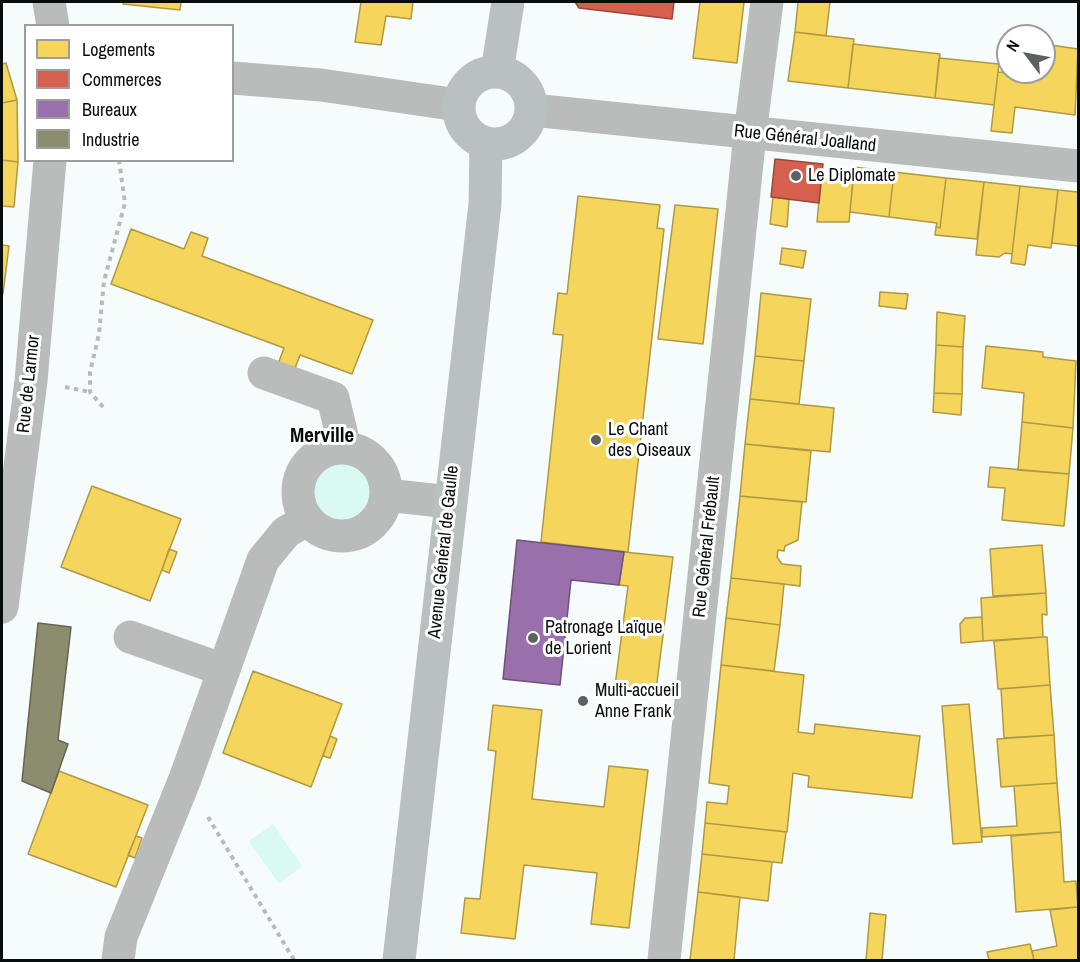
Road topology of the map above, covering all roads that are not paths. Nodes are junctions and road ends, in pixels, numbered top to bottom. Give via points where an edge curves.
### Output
1 (49, 2) edge
2 (508, 2) edge
3 (767, 2) edge
4 (53, 24) edge
5 (497, 72) junction
6 (234, 78) edge
7 (458, 105) junction
8 (532, 110) junction
9 (750, 134) junction
10 (486, 144) junction
11 (50, 162) edge
12 (1078, 166) edge
13 (264, 373) dead end
14 (345, 448) junction
15 (386, 495) junction
16 (450, 502) junction
17 (307, 520) junction
18 (2, 607) edge
19 (129, 637) dead end
20 (224, 670) junction
21 (118, 960) edge
22 (399, 960) edge
23 (664, 960) edge

1 - 4 street
2 - 5 main road
3 - 9 street, Rue Général Frébault
5 - 7 main road via 486,73 467,84
5 - 8 main road via 518,80 531,99
6 - 7 street via 321,85
7 - 10 main road via 468,134
8 - 9 street, Rue Général Joalland
8 - 10 main road via 530,121 517,138 497,145
9 - 12 street, Rue Général Joalland
9 - 23 street, Rue Général Frébault
10 - 16 main road, Avenue Général de Gaulle via 485,204
11 - 18 street, Rue de Larmor via 31,381
13 - 14 street via 333,398
14 - 15 street via 358,450 380,468
14 - 17 street via 318,454 300,476 300,506
15 - 16 street
15 - 17 street via 383,510 362,532 332,536
16 - 22 main road, Avenue Général de Gaulle
17 - 20 street via 286,532 263,560
19 - 20 street
20 - 21 street via 121,937

